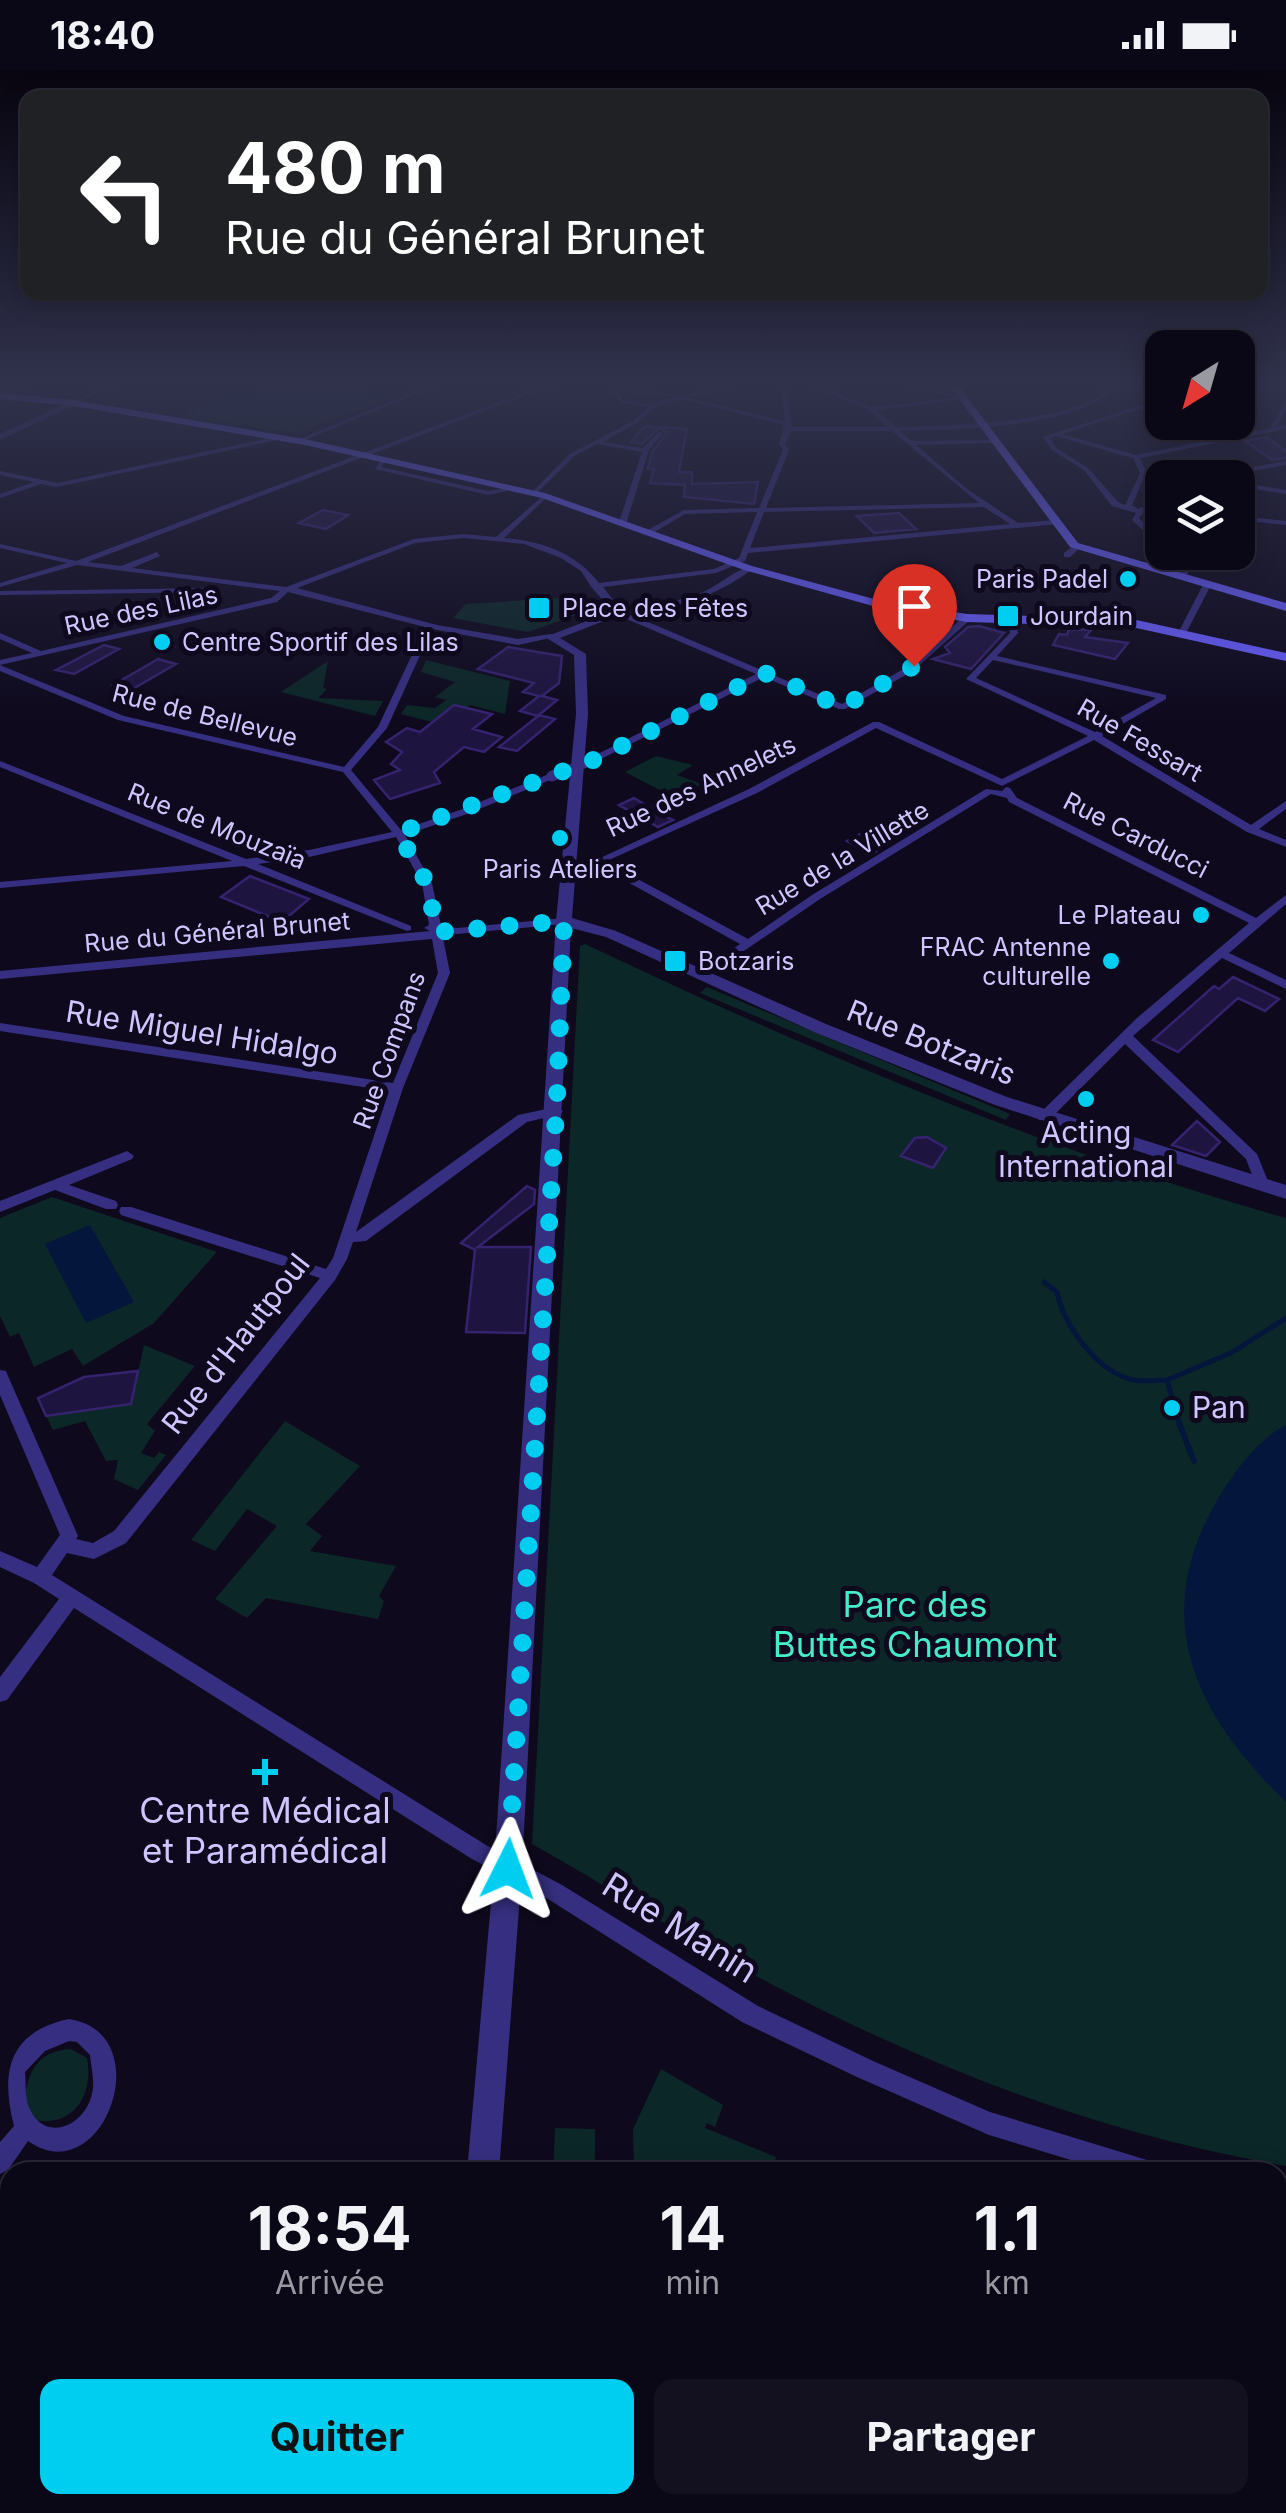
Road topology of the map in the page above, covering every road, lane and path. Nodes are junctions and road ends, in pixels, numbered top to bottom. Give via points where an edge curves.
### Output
1 (260, 494) edge
2 (535, 494) edge
3 (632, 494) edge
4 (770, 494) edge
5 (971, 494) edge
6 (1035, 494) edge
7 (1107, 494) edge
8 (1133, 494) edge
9 (539, 495) junction
10 (984, 505) junction
11 (1145, 508) edge
12 (764, 510) junction
13 (1138, 512) junction
14 (1255, 520) edge
15 (624, 522) junction
16 (1056, 522) junction
17 (1145, 522) edge
18 (1286, 523) edge
19 (1016, 525) junction
20 (650, 530) junction
21 (498, 538) junction
22 (0, 546) edge
23 (746, 550) junction
24 (157, 554) dead end
25 (76, 563) junction
26 (734, 563) junction
27 (748, 568) junction
28 (120, 569) junction
29 (1188, 570) edge
30 (1181, 577) junction
31 (200, 580) junction
32 (1207, 584) junction
33 (596, 586) junction
34 (0, 589) edge
35 (287, 589) junction
36 (194, 590) junction
37 (1286, 607) edge
38 (618, 612) junction
39 (967, 618) junction
40 (1011, 618) junction
41 (430, 626) junction
42 (1182, 635) junction
43 (0, 636) edge
44 (551, 637) junction
45 (37, 652) junction
46 (989, 657) junction
47 (1286, 657) edge
48 (0, 666) edge
49 (765, 673) junction
50 (1093, 736) junction
51 (0, 764) edge
52 (346, 770) junction
53 (1002, 783) junction
54 (1009, 796) junction
55 (1286, 804) edge
56 (1251, 830) junction
57 (398, 833) junction
58 (1286, 844) edge
59 (249, 862) junction
60 (0, 885) edge
61 (1286, 898) edge
62 (564, 921) junction
63 (1256, 922) junction
64 (437, 932) junction
65 (408, 933) junction
66 (747, 944) junction
67 (1220, 953) junction
68 (0, 974) edge
69 (703, 976) junction
70 (1286, 985) edge
71 (0, 1028) edge
72 (1126, 1037) junction
73 (397, 1088) junction
74 (556, 1111) junction
75 (1044, 1117) junction
76 (127, 1156) dead end
77 (55, 1185) junction
78 (1263, 1186) junction
79 (1286, 1192) edge
80 (0, 1207) edge
81 (348, 1237) junction
82 (330, 1276) junction
83 (0, 1376) edge
84 (66, 1544) junction
85 (0, 1560) edge
86 (40, 1578) junction
87 (71, 1597) junction
88 (0, 1693) edge
89 (508, 1869) junction
90 (19, 2136) junction
91 (0, 2162) edge
92 (484, 2162) edge
93 (1115, 2162) edge

1 - 25 street
2 - 9 main road
3 - 15 street
4 - 12 street
5 - 10 street
6 - 16 main road
7 - 13 street
8 - 13 street via 1128,505
9 - 15 main road
9 - 21 street
10 - 12 street
10 - 19 street
11 - 13 street
12 - 20 street via 677,513
12 - 23 street
13 - 17 street
14 - 18 street
15 - 20 main road
16 - 19 street
16 - 30 main road via 1072,551
19 - 23 street
20 - 26 main road
21 - 33 street, Rue des Lilas via 564,556
21 - 35 street, Rue des Lilas via 414,540
22 - 25 street
23 - 26 street
24 - 28 street
25 - 28 street
25 - 34 street
26 - 27 main road
26 - 33 street
27 - 38 street via 686,603
27 - 39 main road via 873,602
28 - 31 street
29 - 30 street
30 - 32 main road
31 - 35 street
31 - 36 street
32 - 37 main road
32 - 42 street
33 - 38 street, Rue des Lilas
34 - 36 street
35 - 36 street
35 - 41 street
35 - 45 street, Rue des Lilas via 274,600 212,616
38 - 44 street
38 - 49 street
39 - 40 main road
39 - 49 street via 910,668 842,707
40 - 42 main road via 1106,620
40 - 46 street via 1014,633
41 - 44 street via 525,643
41 - 52 street via 382,728
42 - 47 main road
43 - 45 street
44 - 62 street via 578,651 583,668
45 - 48 street, Rue des Lilas
46 - 50 street, Rue Fessart via 969,678
46 - 50 street via 1163,697
48 - 52 street, Rue de Bellevue via 120,718
49 - 57 street, bridge via 589,762
50 - 53 street
50 - 56 street, Rue Fessart
51 - 59 street, Rue de Mouzaïa
52 - 57 street, Rue Compans
53 - 54 street
53 - 66 street, Rue des Annelets via 876,724 754,791 602,859
54 - 63 street, Rue Carducci
54 - 66 street, Rue de la Villette via 990,791
55 - 56 street
56 - 58 street, Rue Fessart
57 - 59 street
57 - 64 street, Rue Compans via 427,883
59 - 60 street
59 - 65 street, Rue de Mouzaïa
61 - 63 street
62 - 64 street, Rue du Général Brunet
62 - 69 street, Rue Botzaris via 611,934
62 - 74 street
63 - 67 street
64 - 65 street, Rue du Général Brunet
64 - 73 street, Rue Compans via 444,973
65 - 68 street, Rue du Général Brunet
66 - 69 street, Rue de la Villette
67 - 70 street
67 - 72 street
69 - 75 street, Rue Botzaris
71 - 73 street, Rue Miguel Hidalgo
72 - 75 street
72 - 78 street via 1252,1157
73 - 81 street, Rue Compans
74 - 81 street, Rue d'Hautpoul via 523,1118 362,1237
74 - 89 street
75 - 78 street, Rue Botzaris
76 - 77 street
77 - 80 street
77 - 82 street
78 - 79 street, Rue Botzaris
81 - 82 street, Rue d'Hautpoul
82 - 84 street, Rue d'Hautpoul via 120,1537 94,1551
83 - 84 street via 64,1519
84 - 86 street
85 - 86 street, Rue Manin
86 - 87 street, Rue Manin
87 - 88 street
87 - 89 street, Rue Manin
89 - 92 street
89 - 93 street, Rue Manin via 750,2014 849,2062 990,2122
90 - 90 street via 60,2139 88,2116 105,2082 102,2050 93,2039 55,2032 28,2050 6,2093 9,2121
90 - 91 street

